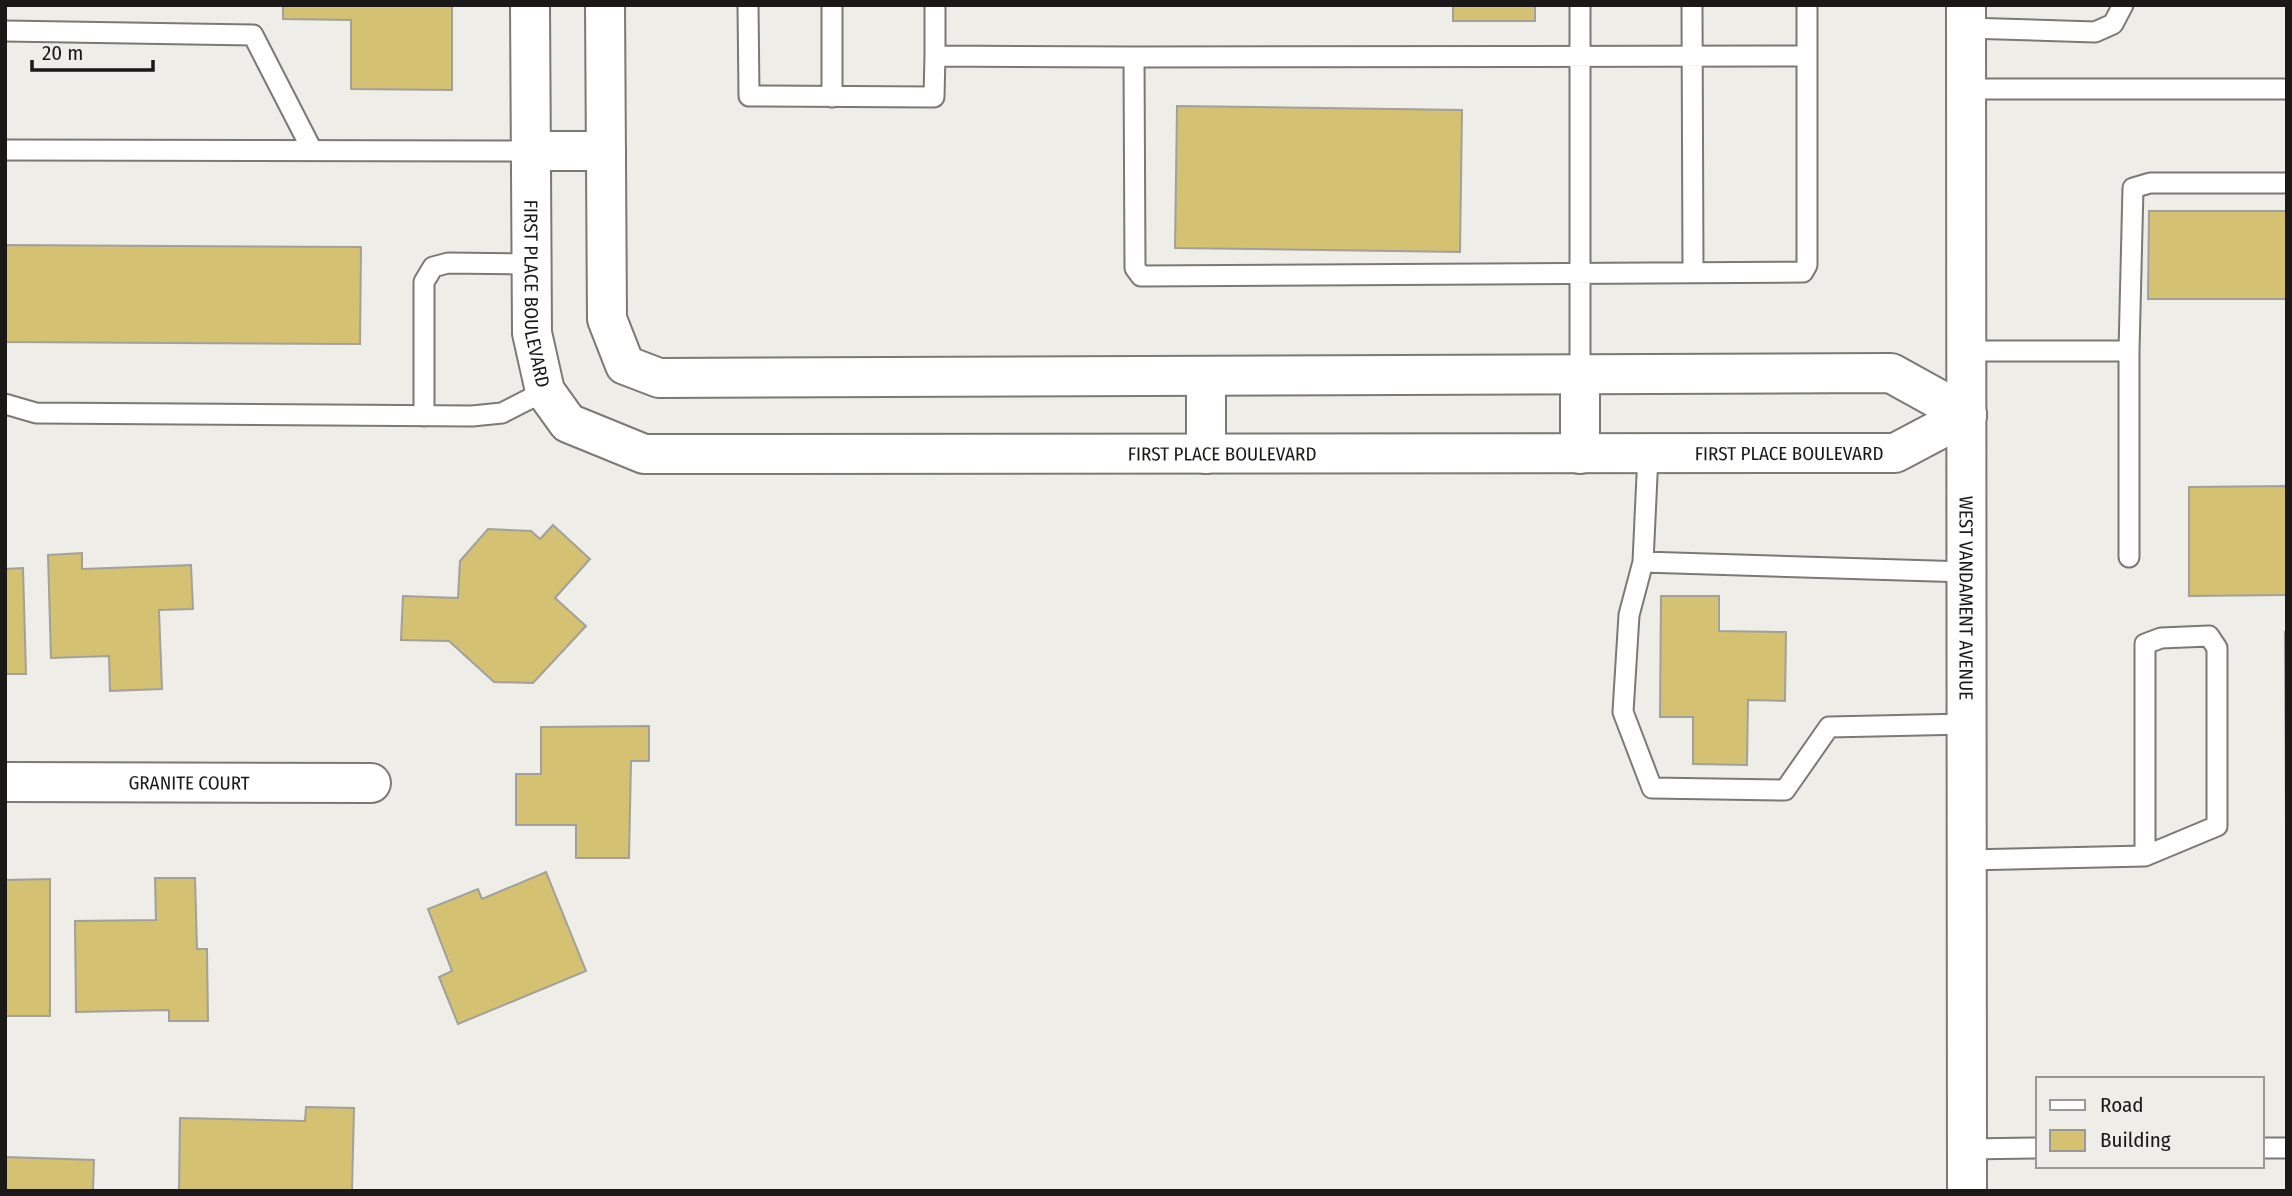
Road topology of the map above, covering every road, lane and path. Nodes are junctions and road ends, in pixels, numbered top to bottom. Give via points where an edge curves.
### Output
1 (530, 5) edge
2 (605, 5) edge
3 (748, 5) edge
4 (832, 5) edge
5 (935, 5) edge
6 (1580, 5) edge
7 (1692, 5) edge
8 (1807, 5) edge
9 (2123, 5) edge
10 (1966, 17) edge
11 (5, 30) edge
12 (1580, 54) junction
13 (935, 55) junction
14 (1692, 55) junction
15 (1807, 56) junction
16 (1134, 57) junction
17 (1966, 89) junction
18 (2287, 89) edge
19 (832, 96) junction
20 (311, 148) junction
21 (5, 150) edge
22 (531, 150) junction
23 (606, 150) junction
24 (2287, 183) edge
25 (532, 264) junction
26 (1580, 271) junction
27 (1693, 272) junction
28 (1967, 351) junction
29 (2129, 351) junction
30 (1580, 374) junction
31 (1206, 376) junction
32 (545, 391) junction
33 (5, 404) edge
34 (1967, 415) junction
35 (424, 416) junction
36 (1206, 454) junction
37 (1580, 454) junction
38 (1648, 454) junction
39 (2129, 557) dead end
40 (1643, 562) junction
41 (1967, 572) junction
42 (1967, 724) junction
43 (5, 782) edge
44 (372, 783) dead end
45 (2145, 856) junction
46 (1967, 860) junction
47 (2036, 1148) edge
48 (2264, 1148) edge
49 (2287, 1148) edge
50 (1967, 1149) junction
51 (1967, 1191) edge

1 - 22 street, FIRST PLACE BOULEVARD
2 - 23 street
3 - 19 lane via 749,96
4 - 19 lane
5 - 13 lane
6 - 12 lane
7 - 14 lane
8 - 15 lane
9 - 10 lane via 2113,24 2095,32
10 - 17 street, WEST VANDAMENT AVENUE
11 - 20 lane via 253,35
12 - 14 lane
12 - 16 lane
12 - 26 lane
13 - 16 lane
13 - 19 lane via 934,96
14 - 15 lane
14 - 27 lane
15 - 27 lane via 1807,265 1797,273
16 - 26 lane via 1135,268 1140,276
17 - 18 lane
17 - 28 street, WEST VANDAMENT AVENUE
20 - 21 lane
20 - 22 lane
22 - 23 street
22 - 25 street, FIRST PLACE BOULEVARD
23 - 31 street via 607,319 625,365 659,378
24 - 29 lane via 2150,183 2133,188
25 - 32 street, FIRST PLACE BOULEVARD via 532,333
25 - 35 lane via 447,263 433,267 424,282
26 - 27 lane
26 - 30 lane
28 - 29 lane
28 - 34 street, WEST VANDAMENT AVENUE
29 - 39 lane
30 - 31 street
30 - 34 street via 1891,373
30 - 37 street
31 - 36 street
32 - 35 lane via 502,413
32 - 36 street, FIRST PLACE BOULEVARD via 568,423 645,454
33 - 35 lane via 36,413
34 - 38 street, FIRST PLACE BOULEVARD via 1895,453
34 - 41 street, WEST VANDAMENT AVENUE
36 - 37 street, FIRST PLACE BOULEVARD
37 - 38 street, FIRST PLACE BOULEVARD
38 - 40 lane
40 - 41 lane
40 - 42 lane via 1629,615 1623,712 1652,788 1785,790 1829,727
41 - 42 street, WEST VANDAMENT AVENUE
42 - 46 street, WEST VANDAMENT AVENUE
43 - 44 street, GRANITE COURT
45 - 45 lane via 2145,644 2161,638 2209,636 2217,648 2217,827
45 - 46 lane
46 - 50 street, WEST VANDAMENT AVENUE
47 - 50 lane
48 - 49 lane
50 - 51 street, WEST VANDAMENT AVENUE

